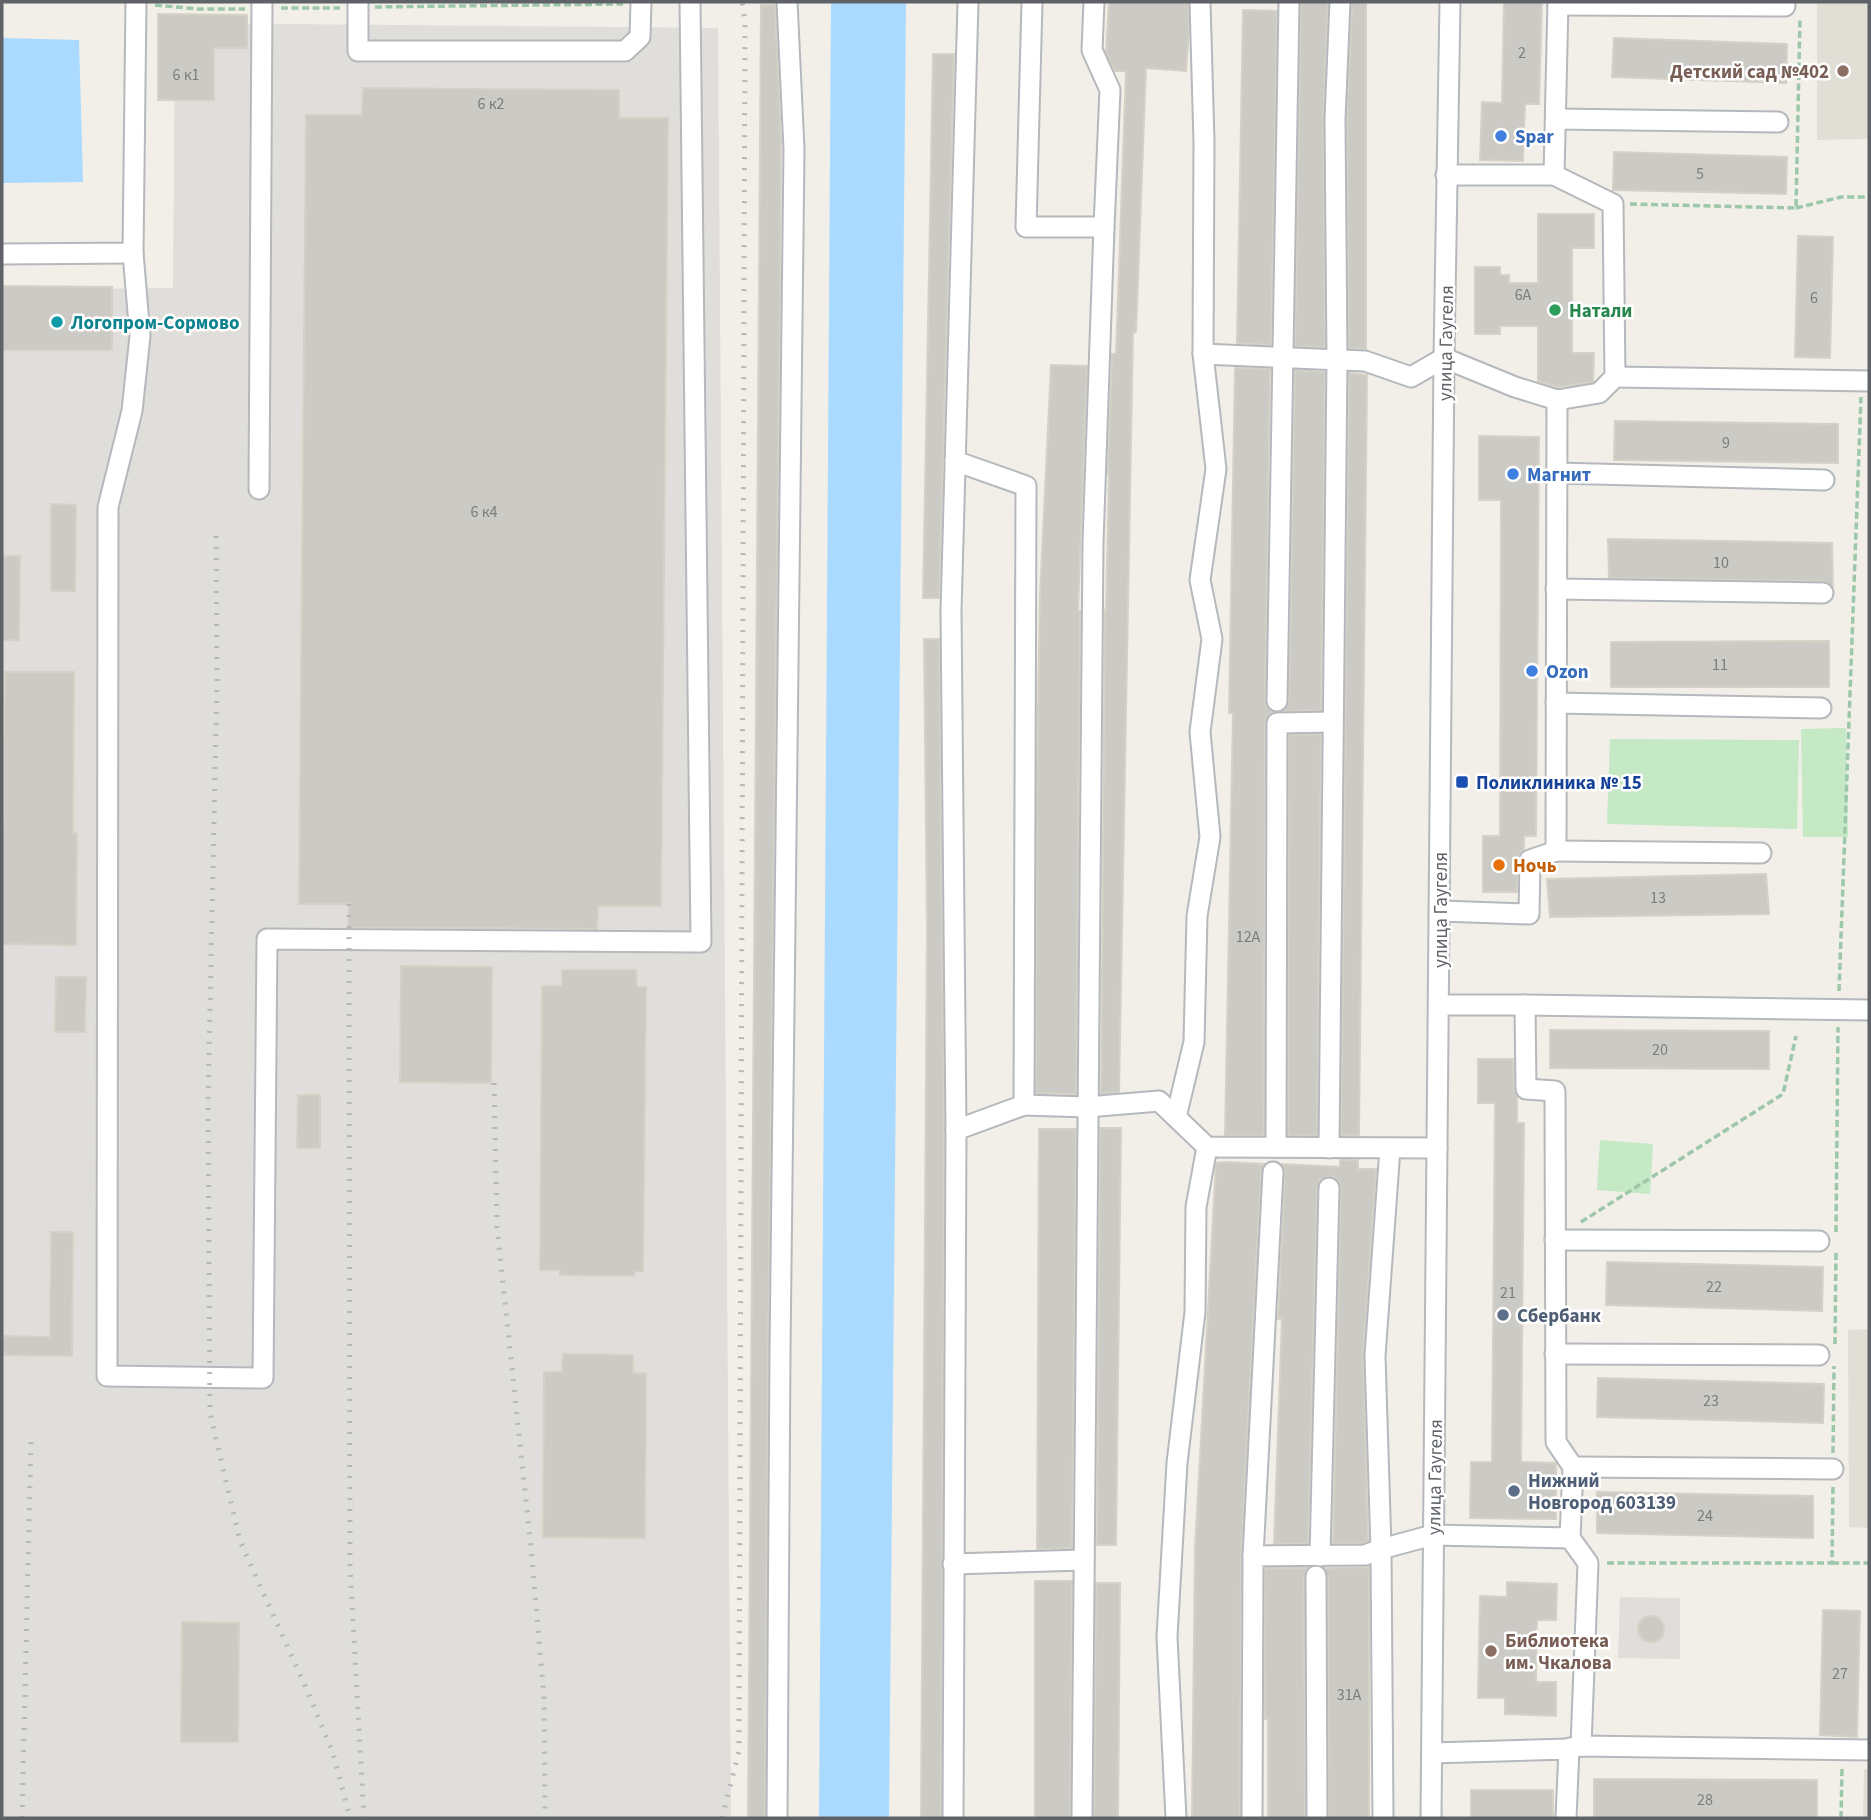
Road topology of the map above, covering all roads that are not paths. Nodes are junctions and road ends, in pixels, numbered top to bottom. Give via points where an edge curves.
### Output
1 (136, 2) edge
2 (690, 2) edge
3 (788, 2) edge
4 (968, 2) edge
5 (1032, 2) edge
6 (1094, 2) edge
7 (1200, 2) edge
8 (1289, 2) edge
9 (1340, 2) edge
10 (1450, 2) edge
11 (641, 3) edge
12 (1558, 4) edge
13 (262, 5) edge
14 (358, 5) edge
15 (1793, 11) road end
16 (1556, 119) junction
17 (1778, 122) dead end
18 (1446, 175) junction
19 (1554, 175) junction
20 (1104, 227) junction
21 (133, 253) junction
22 (2, 254) edge
23 (1203, 354) junction
24 (1283, 358) junction
25 (1444, 358) junction
26 (1337, 359) junction
27 (1615, 377) junction
28 (1865, 381) edge
29 (1556, 400) junction
30 (955, 461) junction
31 (1556, 472) junction
32 (1824, 480) dead end
33 (259, 489) dead end
34 (1556, 589) junction
35 (1823, 593) dead end
36 (1277, 701) dead end
37 (1556, 703) junction
38 (1821, 708) dead end
39 (1334, 722) junction
40 (1556, 851) junction
41 (1761, 853) dead end
42 (1440, 911) junction
43 (1439, 1005) junction
44 (1525, 1005) junction
45 (1869, 1010) edge
46 (1024, 1105) junction
47 (1087, 1107) junction
48 (1176, 1117) junction
49 (956, 1129) junction
50 (1207, 1147) junction
51 (1276, 1147) junction
52 (1329, 1148) junction
53 (1390, 1148) junction
54 (1437, 1148) junction
55 (1273, 1172) dead end
56 (1329, 1188) dead end
57 (1555, 1240) junction
58 (1830, 1240) road end
59 (1830, 1352) road end
60 (1555, 1353) junction
61 (1573, 1467) junction
62 (1833, 1469) road end
63 (1433, 1535) junction
64 (1570, 1538) junction
65 (1381, 1549) junction
66 (1254, 1556) junction
67 (1320, 1556) junction
68 (1083, 1560) junction
69 (953, 1564) junction
70 (1316, 1576) dead end
71 (1575, 1747) junction
72 (1869, 1750) edge
73 (1432, 1753) junction
74 (777, 1818) edge
75 (953, 1818) edge
76 (1082, 1818) edge
77 (1176, 1818) edge
78 (1252, 1818) edge
79 (1317, 1818) edge
80 (1382, 1818) edge
81 (1431, 1818) edge
82 (1566, 1818) edge

1 - 21 street
2 - 21 street via 701,942 267,939 263,1378 107,1376 108,507 132,411 140,336
3 - 74 street via 794,149
4 - 30 street
5 - 20 street via 1026,227
6 - 20 street via 1092,50 1110,90
7 - 23 street
8 - 24 street
9 - 26 street via 1335,120
10 - 18 street, улица Гаугеля
11 - 14 street via 640,37 625,51 358,51
12 - 15 street
12 - 16 street
13 - 33 street
16 - 17 street
16 - 19 street
18 - 19 street
18 - 25 street, улица Гаугеля
19 - 27 street via 1614,204
20 - 47 street via 1093,543
21 - 22 street
23 - 24 street
23 - 48 street via 1216,469 1200,580 1212,639 1200,732 1210,837 1197,916 1195,1042
24 - 26 street
24 - 36 street
25 - 26 street via 1411,377 1365,361
25 - 29 street
25 - 42 street, улица Гаугеля
26 - 39 street
27 - 28 street
27 - 29 street via 1599,393
29 - 31 street
30 - 46 street via 1026,486
30 - 49 street via 951,625
31 - 32 street
31 - 34 street
34 - 35 street
34 - 37 street
37 - 38 street
37 - 40 street
39 - 51 street via 1277,723
39 - 52 street
40 - 41 street
40 - 42 street via 1530,860 1530,914
42 - 43 street, улица Гаугеля
43 - 44 street
43 - 54 street, улица Гаугеля
44 - 45 street
44 - 57 street via 1527,1089 1555,1091
46 - 47 street
46 - 49 street
47 - 48 street via 1159,1101
47 - 68 street
48 - 50 street
49 - 69 street
50 - 51 street
50 - 77 street via 1196,1207 1195,1312 1177,1463 1167,1637
51 - 52 street
52 - 53 street
53 - 54 street
53 - 65 street via 1375,1356
54 - 63 street, улица Гаугеля
55 - 66 street
56 - 67 street
57 - 58 street
57 - 60 street
59 - 60 street
60 - 61 street via 1556,1442
61 - 62 street
61 - 64 street
63 - 64 street
63 - 65 street
63 - 73 street, улица Гаугеля
64 - 71 street via 1588,1563
65 - 67 street via 1365,1555
65 - 80 street
66 - 67 street
66 - 78 street
68 - 69 street
68 - 76 street
69 - 75 street
70 - 79 street
71 - 72 street
71 - 73 street
71 - 82 street
73 - 81 street, улица Гаугеля

